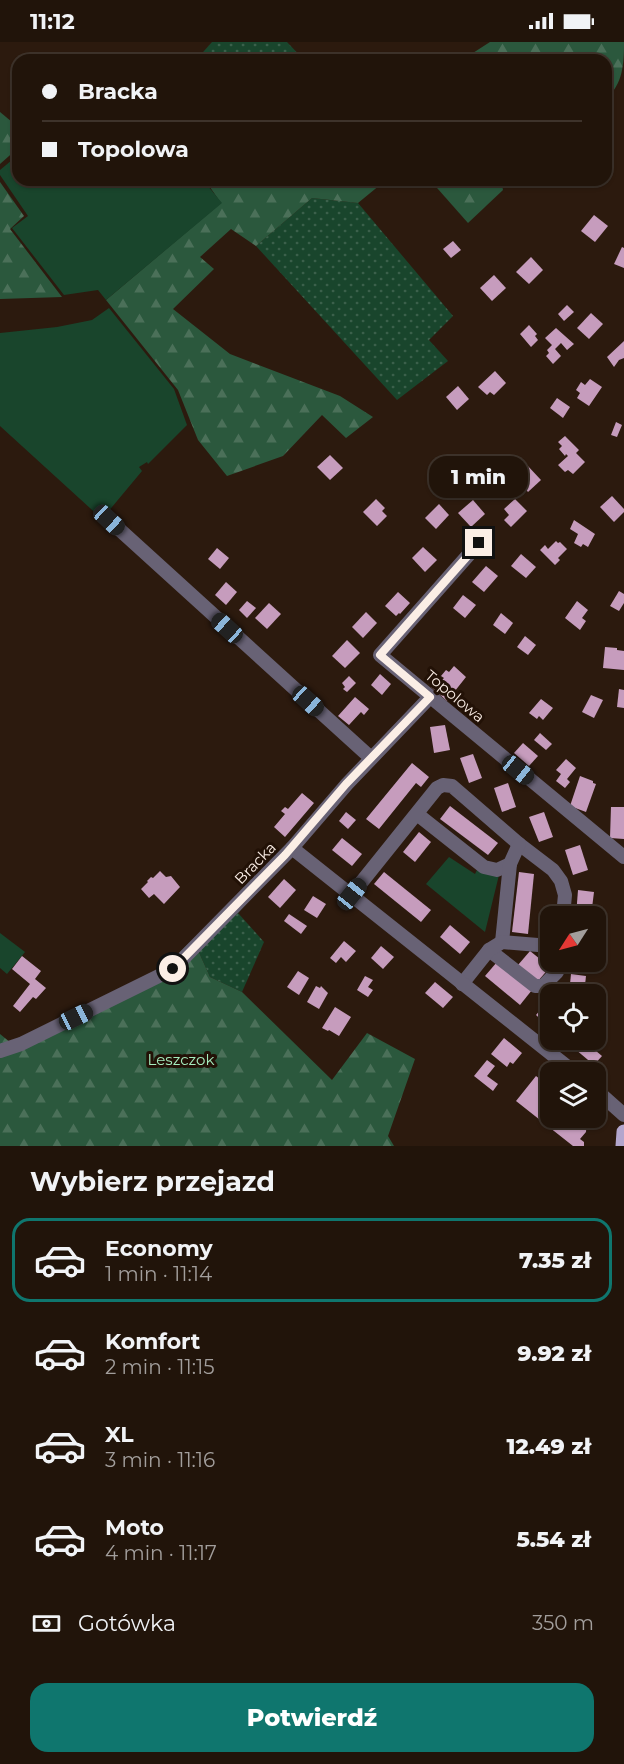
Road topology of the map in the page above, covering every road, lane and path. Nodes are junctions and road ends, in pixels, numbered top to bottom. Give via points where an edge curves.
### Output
1 (109, 520) dead end
2 (479, 543) dead end
3 (430, 697) junction
4 (371, 758) junction
5 (417, 814) junction
6 (519, 844) junction
7 (292, 848) junction
8 (624, 857) edge
9 (510, 864) junction
10 (352, 894) junction
11 (564, 906) edge
12 (502, 942) junction
13 (540, 945) edge
14 (489, 950) junction
15 (557, 972) edge
16 (462, 984) junction
17 (0, 1051) edge
18 (561, 1062) edge
19 (606, 1099) edge
20 (624, 1115) edge
21 (624, 1132) edge
22 (623, 1146) edge

1 - 4 street
2 - 3 street, Topolowa via 380,655
3 - 4 street
3 - 8 street, Topolowa
4 - 7 street
5 - 6 street via 437,789 452,786
5 - 9 street via 484,867 497,870
5 - 10 street
6 - 9 street
6 - 11 street via 561,881
7 - 10 street, Bracka
7 - 17 street, Bracka via 173,969
9 - 12 street
10 - 16 street, Bracka
12 - 13 street
12 - 14 street
14 - 15 street via 535,986 543,986
14 - 16 street
16 - 18 street, Bracka
19 - 20 street
21 - 22 main road

